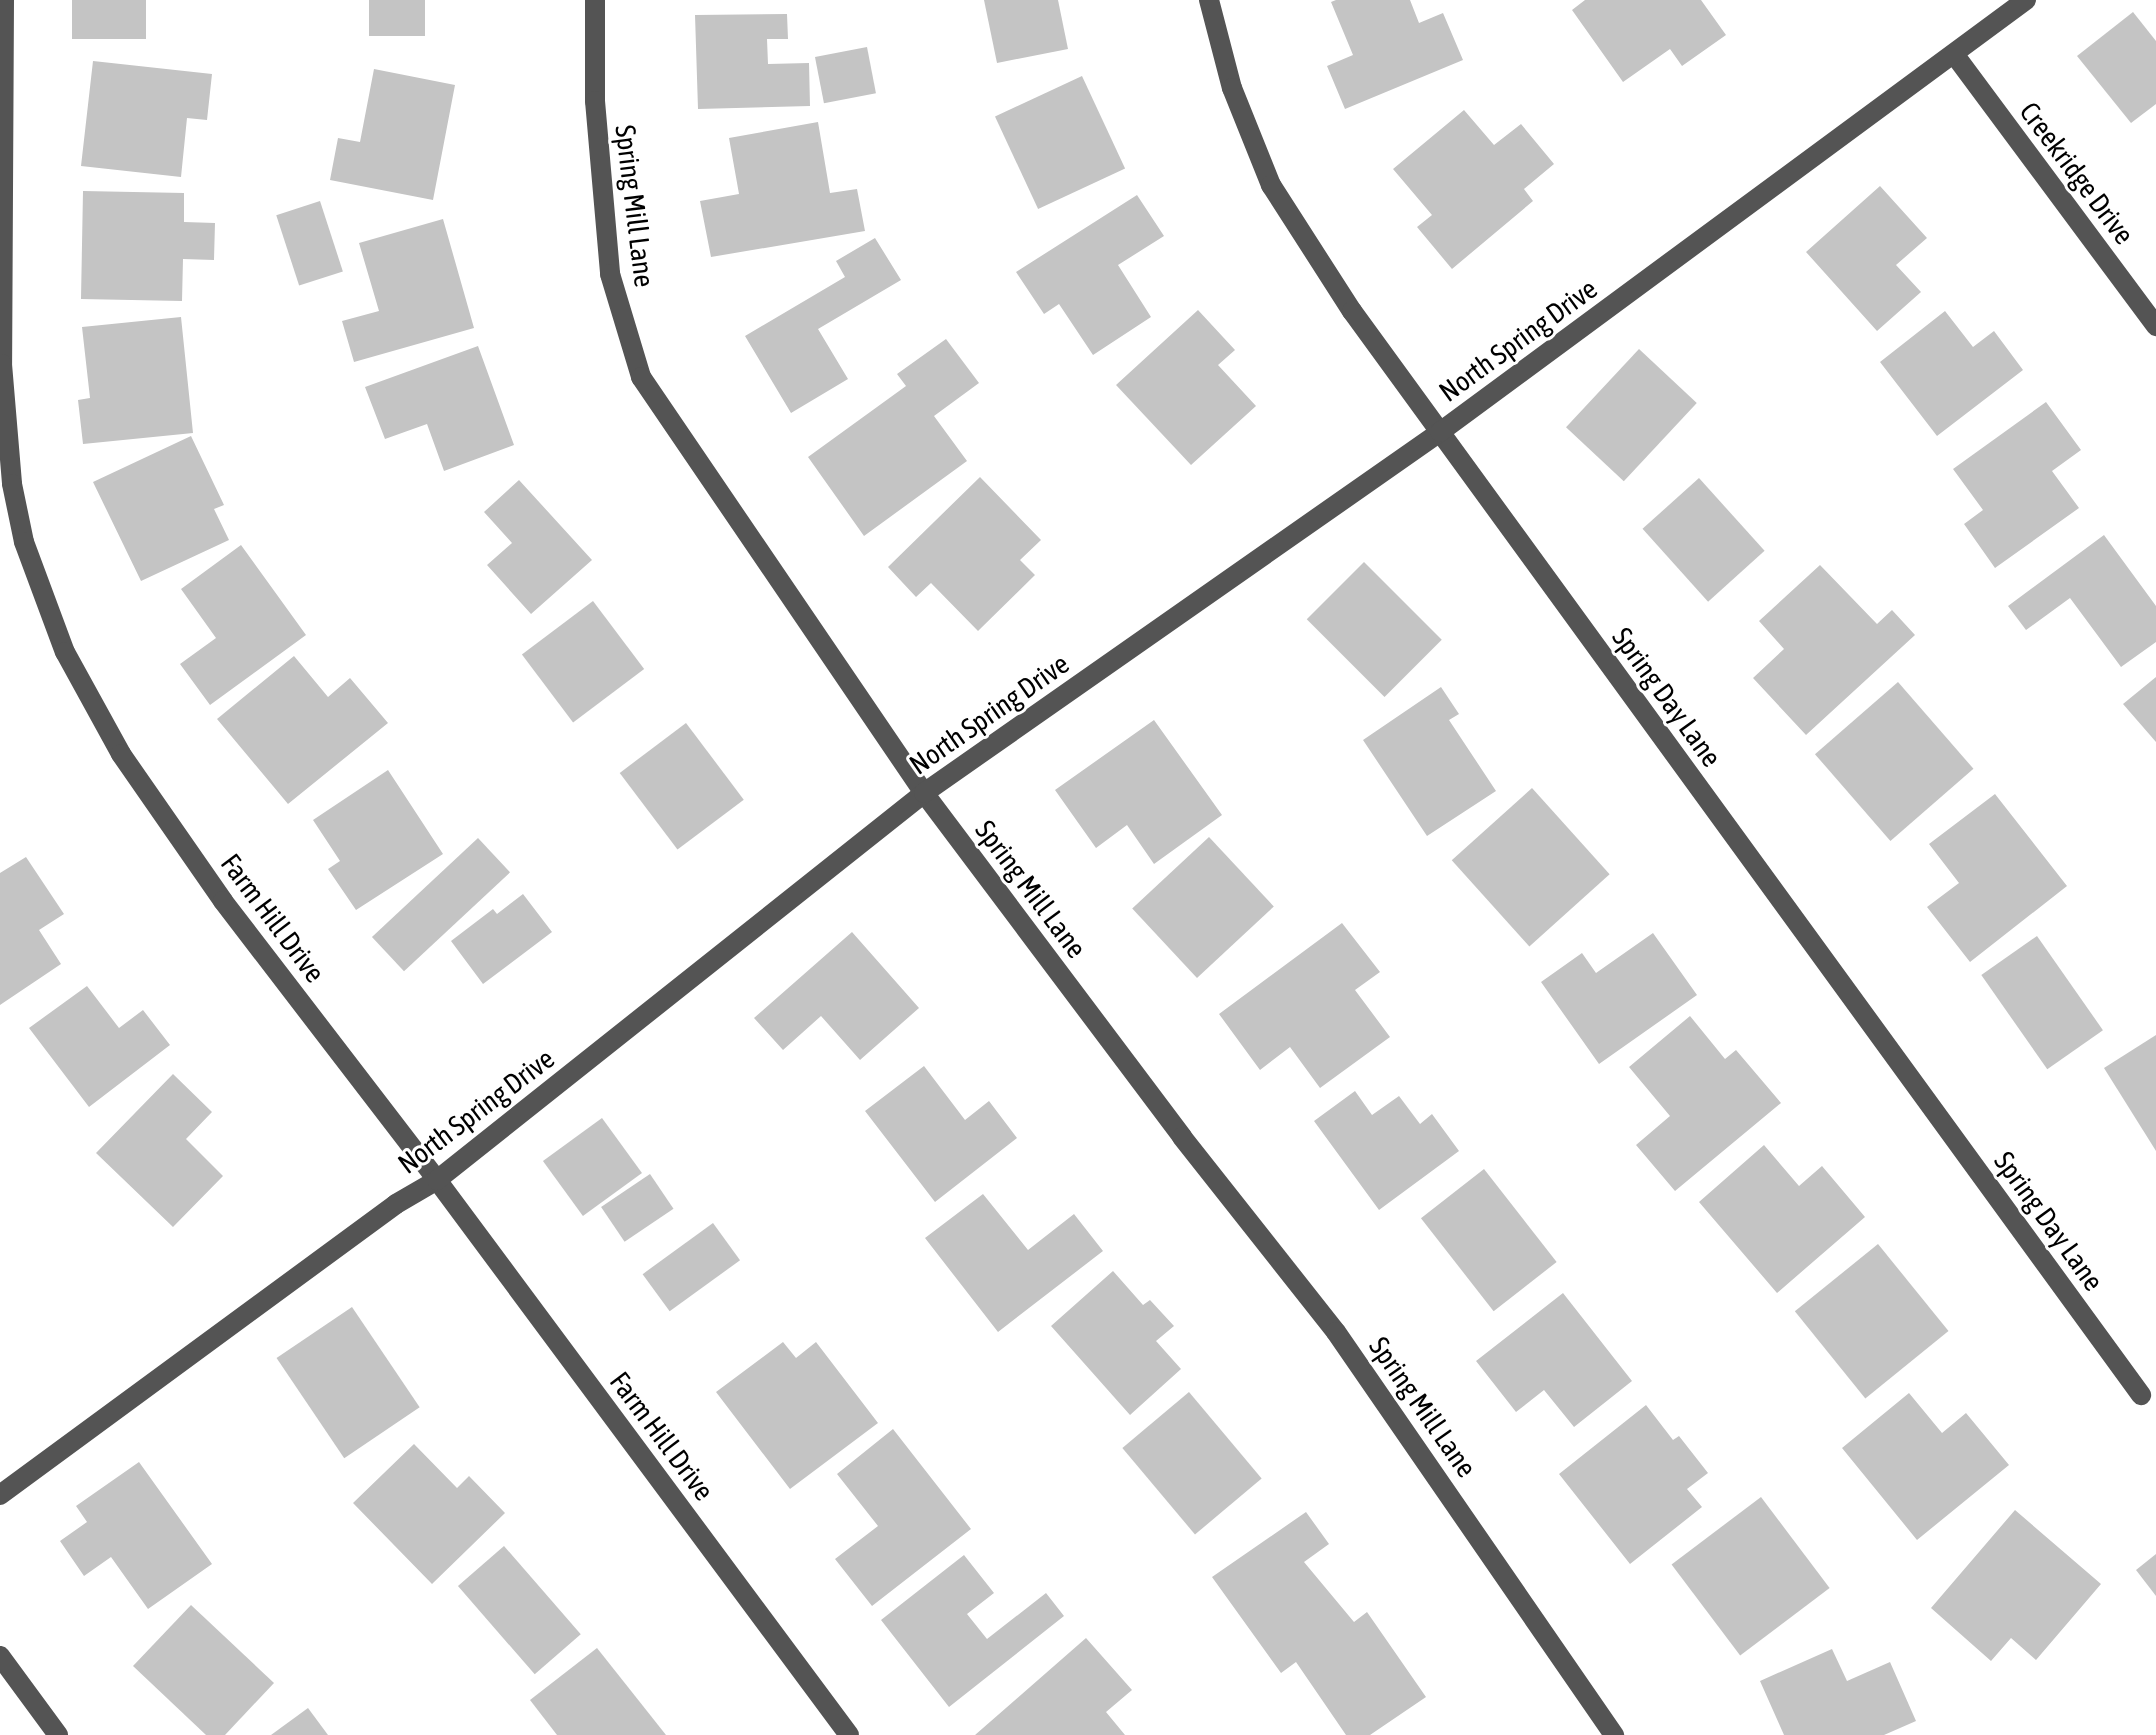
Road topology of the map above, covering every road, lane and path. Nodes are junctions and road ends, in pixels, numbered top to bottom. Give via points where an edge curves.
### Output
1 (4, 0) edge
2 (595, 0) edge
3 (1209, 0) edge
4 (2026, 0) edge
5 (1954, 54) junction
6 (2156, 326) edge
7 (1440, 432) junction
8 (924, 793) junction
9 (437, 1180) junction
10 (2141, 1395) dead end
11 (0, 1495) edge
12 (0, 1656) edge
13 (58, 1735) edge
14 (849, 1735) edge
15 (1614, 1735) edge

1 - 9 street, Farm Hill Drive via 2,364 12,484 24,542 59,638 121,754 223,901
2 - 8 street, Spring Mill Lane via 595,101 610,274 641,377
3 - 7 street, Spring Day Lane via 1232,88 1271,185 1352,311
4 - 5 street, North Spring Drive
5 - 6 street, Creekridge Drive
5 - 7 street, North Spring Drive
7 - 8 street, North Spring Drive
7 - 10 street, Spring Day Lane
8 - 9 street, North Spring Drive
8 - 15 street, Spring Mill Lane via 1336,1332
9 - 11 street, North Spring Drive via 396,1204
9 - 14 street, Farm Hill Drive
12 - 13 street

